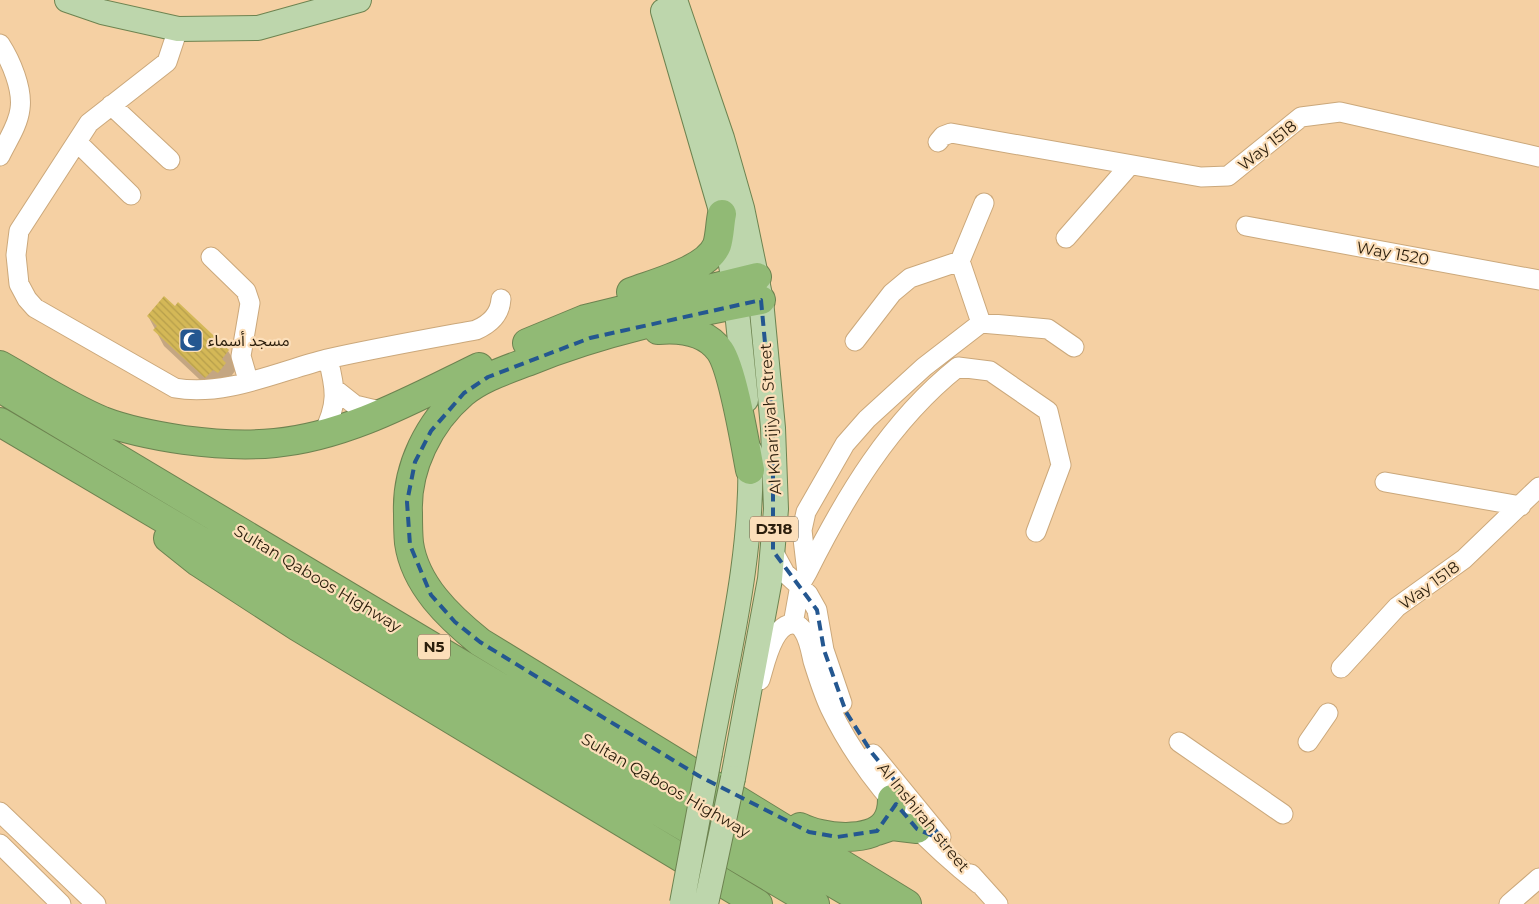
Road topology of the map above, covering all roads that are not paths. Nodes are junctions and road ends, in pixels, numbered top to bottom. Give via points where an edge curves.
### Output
1 (67, 0) edge
2 (359, 0) edge
3 (660, 0) edge
4 (675, 0) edge
5 (104, 6) edge
6 (178, 29) junction
7 (0, 44) edge
8 (112, 105) junction
9 (77, 142) junction
10 (938, 142) dead end
11 (0, 156) edge
12 (1539, 156) edge
13 (170, 160) dead end
14 (1130, 164) junction
15 (131, 195) dead end
16 (984, 203) dead end
17 (722, 214) junction
18 (1246, 226) dead end
19 (1066, 238) dead end
20 (211, 257) dead end
21 (960, 261) junction
22 (1539, 280) edge
23 (747, 291) junction
24 (501, 299) dead end
25 (981, 323) junction
26 (588, 328) junction
27 (855, 341) dead end
28 (1074, 347) dead end
29 (0, 348) edge
30 (328, 359) junction
31 (0, 365) edge
32 (248, 380) junction
33 (0, 388) edge
34 (336, 390) junction
35 (385, 412) junction
36 (0, 422) edge
37 (322, 434) junction
38 (178, 439) junction
39 (750, 470) junction
40 (94, 479) junction
41 (1386, 482) dead end
42 (1539, 486) edge
43 (1521, 506) junction
44 (1036, 532) dead end
45 (773, 551) junction
46 (804, 579) junction
47 (792, 624) junction
48 (1342, 668) dead end
49 (1328, 713) dead end
50 (1179, 742) dead end
51 (1308, 742) dead end
52 (739, 746) junction
53 (704, 764) junction
54 (892, 799) junction
55 (0, 812) edge
56 (1283, 814) dead end
57 (917, 830) junction
58 (877, 831) junction
59 (0, 844) edge
60 (955, 854) junction
61 (1539, 878) edge
62 (979, 884) junction
63 (682, 903) edge
64 (61, 904) edge
65 (96, 904) edge
66 (706, 904) edge
67 (758, 904) edge
68 (815, 904) edge
69 (869, 904) edge
70 (907, 904) edge
71 (998, 904) edge
72 (1509, 904) edge

1 - 5 main road
2 - 6 main road via 258,28
3 - 17 main road, Al Kharijiyah Street / D318
4 - 23 main road, Al Kharijiyah Street / D318 via 742,208
5 - 6 main road
6 - 8 street via 167,62
7 - 11 street via 17,82 20,108 17,122
8 - 9 street via 89,123
8 - 13 street
9 - 15 street
9 - 32 street via 19,231 16,268 26,299 35,308 176,388 196,392
10 - 14 street, Way 1518 via 951,133
12 - 14 street, Way 1518 via 1340,112 1301,117 1228,176 1201,177
14 - 19 street
16 - 21 street
17 - 23 main road, Al Kharijiyah Street / D318
17 - 26 highway via 716,246 699,264 622,296
18 - 22 street, Way 1520
20 - 32 street via 246,291 250,303 241,356
21 - 25 street
21 - 27 street via 910,278 892,293
23 - 26 highway via 676,316
23 - 39 main road, Al Kharijiyah Street / D318
23 - 45 main road, Al Kharijiyah Street / D318 via 774,446 776,509
24 - 30 street via 497,315 476,330
25 - 28 street via 1048,329
25 - 46 street via 924,367 867,419 845,444 806,512 802,530
26 - 35 highway via 549,333
26 - 39 highway via 675,328 693,331 711,342 720,352 728,370
26 - 53 highway via 488,377 464,392 445,412 415,462 408,502 410,544 418,570 431,594 455,622 480,642
29 - 38 highway via 93,401
30 - 32 street
30 - 34 street
31 - 38 highway via 103,421
33 - 69 highway, Sultan Qaboos Highway / N5
34 - 35 street via 355,405
34 - 37 street via 331,416
35 - 37 highway
36 - 40 highway, Sultan Qaboos Highway / N5
37 - 38 highway via 274,443 207,443
39 - 53 main road, Al Kharijiyah Street / D318 via 745,551
40 - 67 highway via 198,562 281,616
40 - 68 highway, Sultan Qaboos Highway / N5
41 - 43 street
42 - 43 street, Way 1518
43 - 48 street, Way 1518 via 1464,559 1397,607
44 - 46 street via 1061,465 1048,411 990,371 958,367 906,417 857,481
45 - 46 street, Al Inshirah street via 785,573
45 - 52 main road, Al Kharijiyah Street / D318
46 - 47 street
46 - 60 street, Al Inshirah street via 816,610 834,685 846,712 872,753
47 - 52 street via 785,626 773,640
47 - 54 street, Al Inshirah street via 800,626 806,634 818,679 844,732
49 - 51 street
50 - 56 street
52 - 66 main road, Al Kharijiyah Street / D318, bridge
53 - 58 highway via 752,800 809,832 837,837
53 - 63 main road, Al Kharijiyah Street / D318, bridge
53 - 70 highway
54 - 57 street, Al Inshirah street
54 - 58 highway via 891,814
55 - 65 street
57 - 58 highway via 892,826
57 - 60 street via 933,836
57 - 62 street, Al Inshirah street
59 - 64 street
60 - 62 street, Al Inshirah street
61 - 72 street
62 - 71 street, Al Inshirah street

